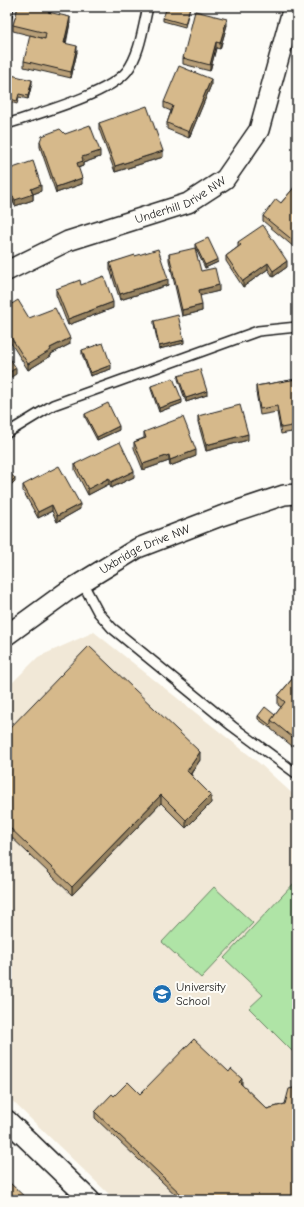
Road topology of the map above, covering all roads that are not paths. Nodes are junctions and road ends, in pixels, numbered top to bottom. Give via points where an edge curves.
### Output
1 (148, 7) edge
2 (292, 7) edge
3 (7, 124) edge
4 (7, 271) edge
5 (297, 326) edge
6 (7, 433) edge
7 (297, 494) edge
8 (82, 582) junction
9 (7, 635) edge
10 (297, 774) edge
11 (7, 1120) edge
12 (90, 1200) edge

1 - 3 lane via 136,53 127,71 114,83 95,93
2 - 4 street, Underhill Drive NW via 259,130 226,179 188,203 68,241
5 - 6 lane via 258,331 53,405
7 - 8 street, Uxbridge Drive NW via 284,495 222,516 138,548
8 - 9 street, Uxbridge Drive NW
8 - 10 lane via 98,612 112,628 232,726
11 - 12 street

